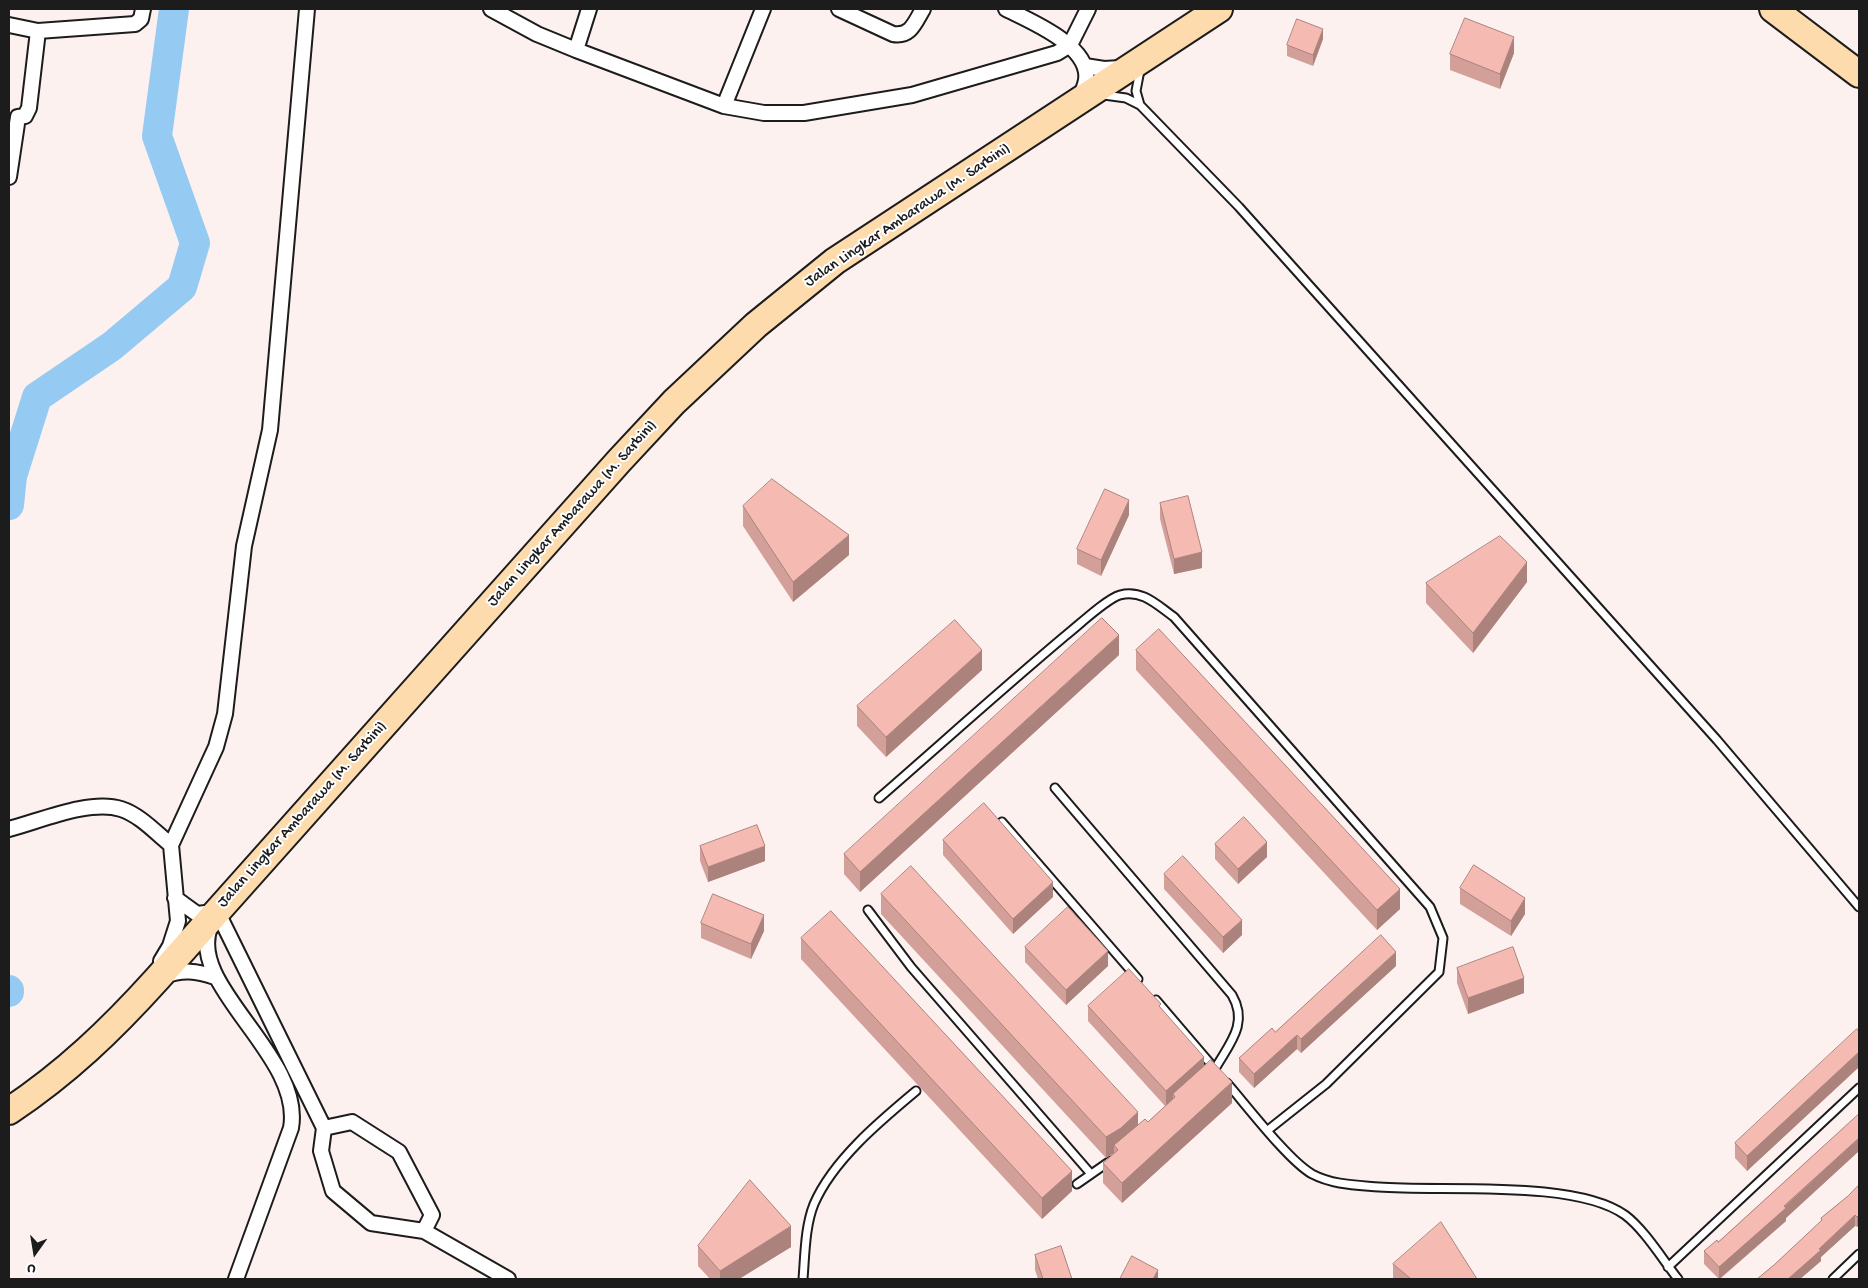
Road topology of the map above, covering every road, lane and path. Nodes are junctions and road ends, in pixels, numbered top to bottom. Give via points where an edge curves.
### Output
1 (143, 9) edge
2 (308, 9) edge
3 (490, 9) edge
4 (589, 9) edge
5 (763, 9) edge
6 (840, 9) edge
7 (923, 9) edge
8 (1006, 9) edge
9 (1088, 9) edge
10 (1219, 9) edge
11 (1773, 9) edge
12 (9, 25) edge
13 (38, 32) junction
14 (1070, 45) junction
15 (576, 50) junction
16 (1138, 62) junction
17 (1085, 66) junction
18 (1859, 74) edge
19 (1083, 98) junction
20 (1140, 105) junction
21 (724, 106) junction
22 (13, 117) edge
23 (9, 177) edge
24 (1055, 788) dead end
25 (879, 798) dead end
26 (1002, 822) edge
27 (9, 829) edge
28 (171, 845) junction
29 (175, 898) junction
30 (1859, 907) edge
31 (868, 910) dead end
32 (217, 911) junction
33 (214, 977) junction
34 (1143, 985) edge
35 (149, 988) junction
36 (1149, 993) edge
37 (1215, 1069) junction
38 (1208, 1075) edge
39 (1859, 1088) edge
40 (916, 1091) dead end
41 (9, 1111) edge
42 (324, 1128) junction
43 (1268, 1130) junction
44 (1116, 1158) edge
45 (1091, 1174) junction
46 (1077, 1184) dead end
47 (424, 1231) junction
48 (1859, 1254) edge
49 (1668, 1266) junction
50 (236, 1279) edge
51 (508, 1279) edge
52 (803, 1279) edge
53 (1678, 1279) edge
54 (1833, 1279) edge

1 - 13 street via 141,19 135,24
2 - 28 street via 270,430 244,546 225,714 216,747
3 - 15 street via 536,34
4 - 15 street
5 - 21 street
6 - 7 street via 902,36 909,32
8 - 14 street
9 - 14 street
10 - 16 highway, Jalan Lingkar Ambarawa (M. Sarbini)
11 - 18 highway
12 - 13 street
13 - 22 street via 29,108 25,116
14 - 17 street
14 - 21 street via 1057,53 912,95 804,113 764,113
15 - 21 street
16 - 17 street via 1115,70
16 - 19 highway, Jalan Lingkar Ambarawa (M. Sarbini)
16 - 20 lane
17 - 19 street via 1087,79
19 - 20 lane via 1111,94
19 - 32 highway, Jalan Lingkar Ambarawa (M. Sarbini) via 835,261 756,325 674,402
20 - 30 lane via 1272,244 1717,740
22 - 23 street
24 - 37 lane via 1239,1007 1235,1036
25 - 43 lane via 998,692 1118,596 1134,594 1147,597 1174,617 1430,907 1443,938 1439,972 1326,1084
26 - 34 lane
27 - 28 street via 85,808 104,806 135,816
28 - 29 street
29 - 32 street via 197,914
29 - 35 street via 178,921
31 - 45 lane via 911,967
32 - 33 street via 206,947
32 - 35 highway, Jalan Lingkar Ambarawa (M. Sarbini)
32 - 42 street
33 - 35 street via 199,971 171,973
33 - 50 street via 281,1076 292,1107 291,1128
35 - 41 highway, Jalan Lingkar Ambarawa (M. Sarbini) via 100,1040
36 - 37 lane
37 - 38 lane
37 - 43 lane
39 - 49 lane
40 - 52 lane via 878,1123 828,1178 814,1204 808,1228
42 - 47 street via 321,1151 333,1191 371,1223
42 - 47 street via 352,1122 399,1152 432,1215
43 - 49 lane via 1311,1173 1331,1182 1394,1188 1509,1190 1566,1195 1609,1206 1635,1225
44 - 45 lane
45 - 46 lane
47 - 51 street
48 - 54 lane
49 - 53 lane

